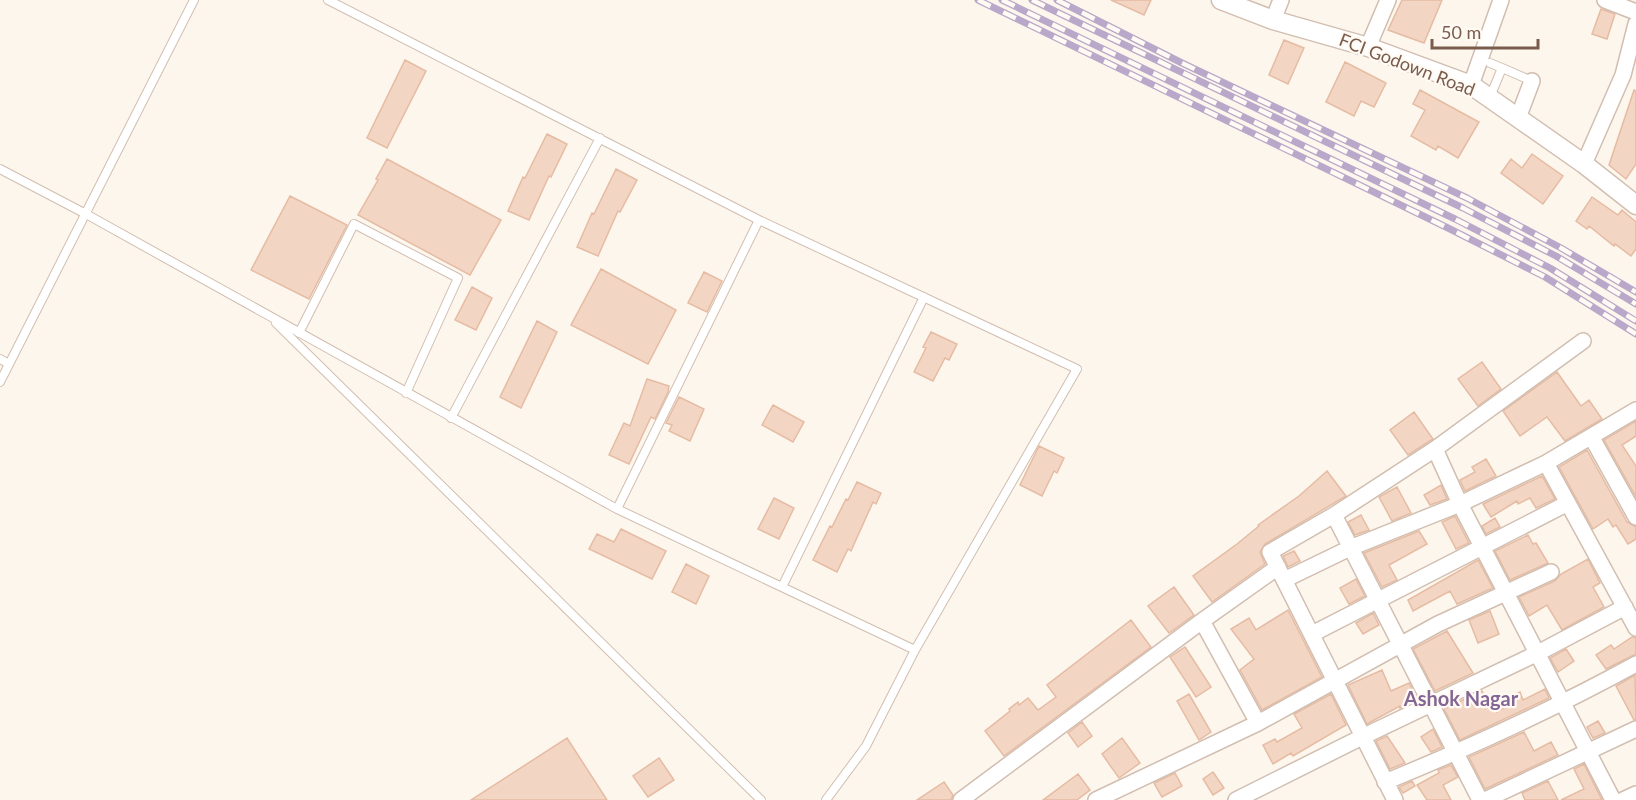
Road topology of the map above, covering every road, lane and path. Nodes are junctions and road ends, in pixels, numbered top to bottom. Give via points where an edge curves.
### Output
1 (194, 0) edge
2 (328, 0) edge
3 (1221, 0) edge
4 (1281, 0) edge
5 (1388, 0) edge
6 (1501, 0) edge
7 (1605, 0) edge
8 (1636, 12) edge
9 (1273, 20) junction
10 (1635, 30) edge
11 (1368, 47) junction
12 (1490, 63) dead end
13 (1502, 68) junction
14 (1630, 79) edge
15 (1532, 81) joint
16 (1471, 85) junction
17 (1490, 98) junction
18 (1518, 118) junction
19 (600, 138) junction
20 (1584, 164) junction
21 (0, 169) edge
22 (1636, 205) edge
23 (86, 214) junction
24 (759, 220) junction
25 (924, 297) junction
26 (269, 316) junction
27 (300, 333) junction
28 (1583, 341) dead end
29 (0, 359) edge
30 (9, 364) junction
31 (0, 382) edge
32 (406, 393) junction
33 (1636, 410) edge
34 (451, 418) junction
35 (1592, 438) junction
36 (1435, 449) junction
37 (1546, 463) junction
38 (1568, 503) junction
39 (1460, 504) junction
40 (617, 509) junction
41 (1334, 515) junction
42 (1636, 517) edge
43 (1482, 546) junction
44 (1350, 548) junction
45 (1551, 572) dead end
46 (1281, 574) junction
47 (782, 587) junction
48 (1507, 594) junction
49 (1377, 600) junction
50 (1625, 607) junction
51 (1202, 621) junction
52 (1636, 628) edge
53 (1312, 634) junction
54 (1400, 645) junction
55 (915, 650) junction
56 (1538, 653) junction
57 (1636, 664) edge
58 (1335, 680) junction
59 (1564, 703) junction
60 (1431, 705) junction
61 (1258, 723) junction
62 (1636, 729) edge
63 (1362, 737) junction
64 (1589, 751) junction
65 (1456, 753) junction
66 (1385, 782) junction
67 (1636, 794) edge
68 (1252, 797) edge
69 (761, 800) edge
70 (826, 800) edge
71 (961, 800) edge
72 (1096, 800) edge
73 (1236, 800) edge
74 (1395, 800) edge
75 (1480, 800) edge
76 (1485, 800) edge
77 (1613, 800) edge
78 (1623, 800) edge

1 - 23 lane
2 - 19 lane
3 - 9 street, FCI Godown Road
4 - 9 street
5 - 11 street
6 - 16 street
7 - 8 street
9 - 11 street, FCI Godown Road
10 - 14 street
11 - 16 street, FCI Godown Road
12 - 13 lane
13 - 15 lane
13 - 17 lane
14 - 20 street
15 - 18 street
16 - 17 street, FCI Godown Road
17 - 18 street, FCI Godown Road
18 - 20 street, FCI Godown Road
19 - 24 lane
19 - 34 lane
20 - 22 street, FCI Godown Road
21 - 23 lane
23 - 26 lane
23 - 30 lane
24 - 25 lane
24 - 40 lane
25 - 47 lane
25 - 55 lane via 1077,369
26 - 27 lane
26 - 69 lane
27 - 32 lane
27 - 32 lane via 354,224 458,278
28 - 36 street
29 - 30 lane
30 - 31 lane
32 - 34 lane
33 - 35 street
34 - 40 lane
35 - 37 street
35 - 42 street
36 - 39 street
36 - 41 street
37 - 38 street
37 - 39 street
38 - 43 street
38 - 50 street
39 - 43 street
39 - 44 street
40 - 47 lane
41 - 44 street
41 - 46 street via 1270,552
43 - 48 street
43 - 49 street
44 - 46 street
44 - 49 street
45 - 48 street
46 - 51 street
46 - 53 street
47 - 55 lane
48 - 54 street
48 - 56 street
49 - 53 street
49 - 54 street
50 - 52 street
50 - 56 street
51 - 61 street
51 - 71 street
53 - 58 street
54 - 58 street
54 - 60 street
55 - 70 lane via 866,746
56 - 59 street
56 - 60 street
57 - 59 street
58 - 61 street
58 - 63 street
59 - 64 street
59 - 65 street
60 - 63 street
60 - 65 street
61 - 72 street
62 - 64 street
63 - 66 street
63 - 68 street
64 - 76 street
64 - 77 street
65 - 66 street
65 - 75 street
66 - 74 street
67 - 78 street
68 - 73 street

